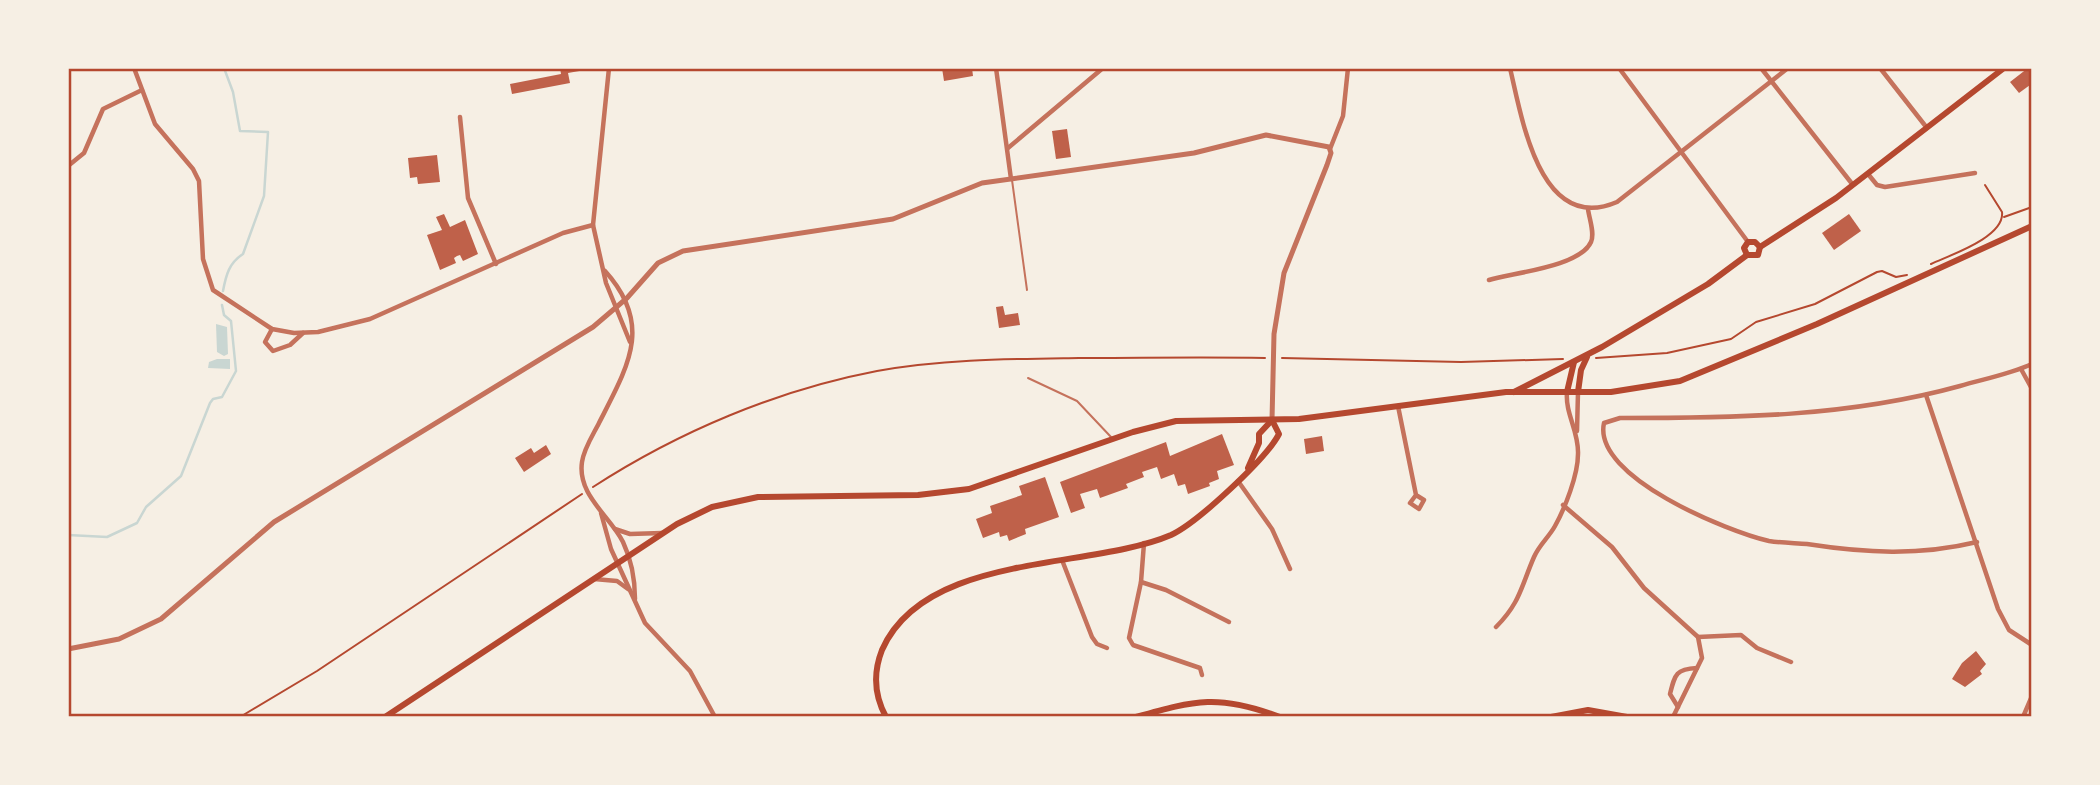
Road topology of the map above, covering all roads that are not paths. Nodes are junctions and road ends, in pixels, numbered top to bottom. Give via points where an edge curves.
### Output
1 (134, 68) edge
2 (610, 68) edge
3 (996, 68) edge
4 (1102, 68) edge
5 (1348, 68) edge
6 (1510, 68) edge
7 (1619, 68) edge
8 (1761, 68) edge
9 (1788, 68) edge
10 (1880, 68) edge
11 (2004, 68) edge
12 (1771, 81) junction
13 (142, 90) junction
14 (460, 117) dead end
15 (1928, 129) junction
16 (1008, 148) junction
17 (1330, 149) junction
18 (1682, 151) junction
19 (68, 166) edge
20 (1975, 173) dead end
21 (1868, 174) junction
22 (1011, 179) junction
23 (1853, 185) junction
24 (1588, 209) junction
25 (593, 225) junction
26 (2032, 226) edge
27 (1748, 242) junction
28 (1760, 247) junction
29 (1747, 255) junction
30 (496, 264) junction
31 (605, 271) junction
32 (1489, 280) dead end
33 (1027, 290) dead end
34 (627, 298) junction
35 (615, 309) junction
36 (272, 329) junction
37 (303, 333) junction
38 (630, 342) junction
39 (1587, 355) junction
40 (1575, 361) junction
41 (2032, 364) edge
42 (2021, 369) junction
43 (1028, 378) dead end
44 (2032, 389) edge
45 (1567, 391) junction
46 (1514, 392) junction
47 (1578, 392) junction
48 (1926, 395) junction
49 (1398, 406) junction
50 (1272, 420) junction
51 (1577, 432) junction
52 (1112, 439) junction
53 (1248, 468) junction
54 (1237, 480) junction
55 (1416, 495) dead end
56 (1563, 505) junction
57 (600, 512) junction
58 (615, 528) junction
59 (663, 533) junction
60 (1977, 542) junction
61 (1144, 543) junction
62 (628, 556) junction
63 (1062, 559) junction
64 (618, 563) junction
65 (1290, 569) dead end
66 (593, 579) junction
67 (1141, 582) junction
68 (632, 593) junction
69 (635, 599) junction
70 (1229, 622) dead end
71 (1496, 627) dead end
72 (1699, 637) junction
73 (2032, 645) edge
74 (1107, 648) dead end
75 (68, 649) edge
76 (1791, 662) dead end
77 (1698, 667) junction
78 (1202, 676) dead end
79 (2032, 696) edge
80 (1678, 708) junction
81 (385, 717) edge
82 (715, 717) edge
83 (886, 717) edge
84 (1136, 717) edge
85 (1280, 717) edge
86 (1551, 717) edge
87 (1627, 717) edge
88 (1673, 717) edge
89 (2023, 717) edge

1 - 13 street
2 - 25 street
3 - 16 street
4 - 16 street
5 - 17 street via 1343,116
6 - 24 street via 1523,121 1547,182 1568,203
7 - 18 street
8 - 12 street
9 - 12 street
10 - 15 street
11 - 15 main road
12 - 18 street
12 - 23 street
13 - 19 street via 103,109 84,153
13 - 36 street via 155,124 199,181 203,259 212,290
14 - 30 street via 468,198
15 - 21 main road
16 - 22 street
17 - 22 street via 1270,135 1194,153
17 - 50 street via 1284,272 1273,342
18 - 24 street via 1617,202
18 - 27 street
20 - 21 street via 1885,187
21 - 23 main road
22 - 33 lane
22 - 34 street via 975,185 893,219 676,253 658,263
23 - 28 main road
24 - 32 street via 1592,239 1588,246 1543,269
25 - 30 street via 571,230
25 - 31 street
26 - 47 main road via 1708,372 1654,387
27 - 28 main road
27 - 29 main road via 1744,248
28 - 29 main road via 1758,255
29 - 39 main road via 1708,284
30 - 37 street via 370,319
31 - 34 street
31 - 35 street
34 - 35 street
34 - 38 street via 632,316
35 - 38 street
35 - 75 street via 565,345 274,522 161,619 119,639
36 - 37 street
36 - 37 street via 265,342 273,351 290,345
38 - 57 street via 624,375 582,461 583,482
39 - 40 main road
39 - 47 main road
40 - 45 main road
40 - 46 main road
41 - 42 street
42 - 44 street
42 - 48 street
43 - 52 lane via 1077,401
45 - 46 main road
45 - 47 main road
45 - 51 street via 1566,404
46 - 49 main road
47 - 51 street
48 - 60 street
48 - 60 street via 1814,413 1620,418 1604,423 1605,439 1642,485 1699,514 1769,541 1897,554
49 - 50 main road
49 - 55 street
50 - 52 main road via 1176,421
50 - 53 main road via 1259,434
50 - 53 main road via 1279,434 1274,444
51 - 56 street via 1578,457
52 - 59 main road via 969,489 918,495 758,497 700,512
53 - 54 main road
54 - 61 main road via 1193,522
54 - 65 street via 1272,529
56 - 71 street via 1534,556 1520,597
56 - 72 street via 1612,547 1644,588
57 - 58 street
57 - 64 street
58 - 59 street via 634,535
58 - 62 street
59 - 62 main road
60 - 73 street via 2004,622
61 - 63 main road
61 - 67 street
62 - 64 main road
62 - 69 street
63 - 74 street via 1092,637
63 - 83 main road via 967,582 925,603 904,620 885,645 876,669 877,696
64 - 66 main road
64 - 68 street
66 - 68 street via 617,581
66 - 81 main road
67 - 70 street
67 - 78 street via 1129,638 1133,645 1200,668
68 - 69 street
69 - 82 street via 649,629 690,671
72 - 76 street via 1741,635 1757,648
72 - 77 street via 1702,658
77 - 80 street
77 - 80 street via 1675,672 1670,694
79 - 89 street
80 - 88 street
84 - 85 main road via 1209,700 1246,705
86 - 87 main road via 1588,710

